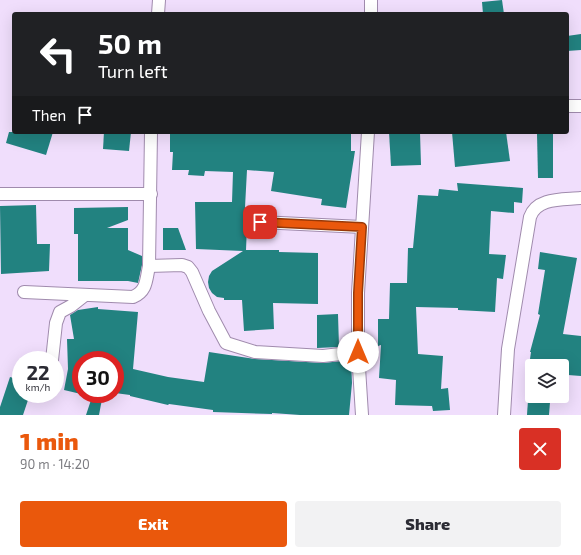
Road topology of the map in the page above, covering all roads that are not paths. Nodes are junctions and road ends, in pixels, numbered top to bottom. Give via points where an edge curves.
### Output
1 (159, 0) edge
2 (370, 0) edge
3 (158, 12) edge
4 (371, 12) edge
5 (569, 106) edge
6 (581, 106) edge
7 (151, 134) edge
8 (368, 134) edge
9 (0, 194) edge
10 (151, 194) junction
11 (581, 198) edge
12 (260, 222) dead end
13 (362, 227) junction
14 (149, 266) junction
15 (24, 292) dead end
16 (85, 295) junction
17 (53, 351) edge
18 (358, 352) junction
19 (362, 415) edge
20 (504, 415) edge

1 - 3 street
2 - 4 street
5 - 6 street
7 - 10 street
8 - 13 street
9 - 10 street
10 - 14 street
11 - 20 street via 546,202 535,207 530,217 508,349
12 - 13 street
13 - 18 street
14 - 16 street via 145,286 140,294 133,297
14 - 18 street via 188,267 226,342 255,352 323,356
15 - 16 street
16 - 17 street via 60,312
18 - 19 street

